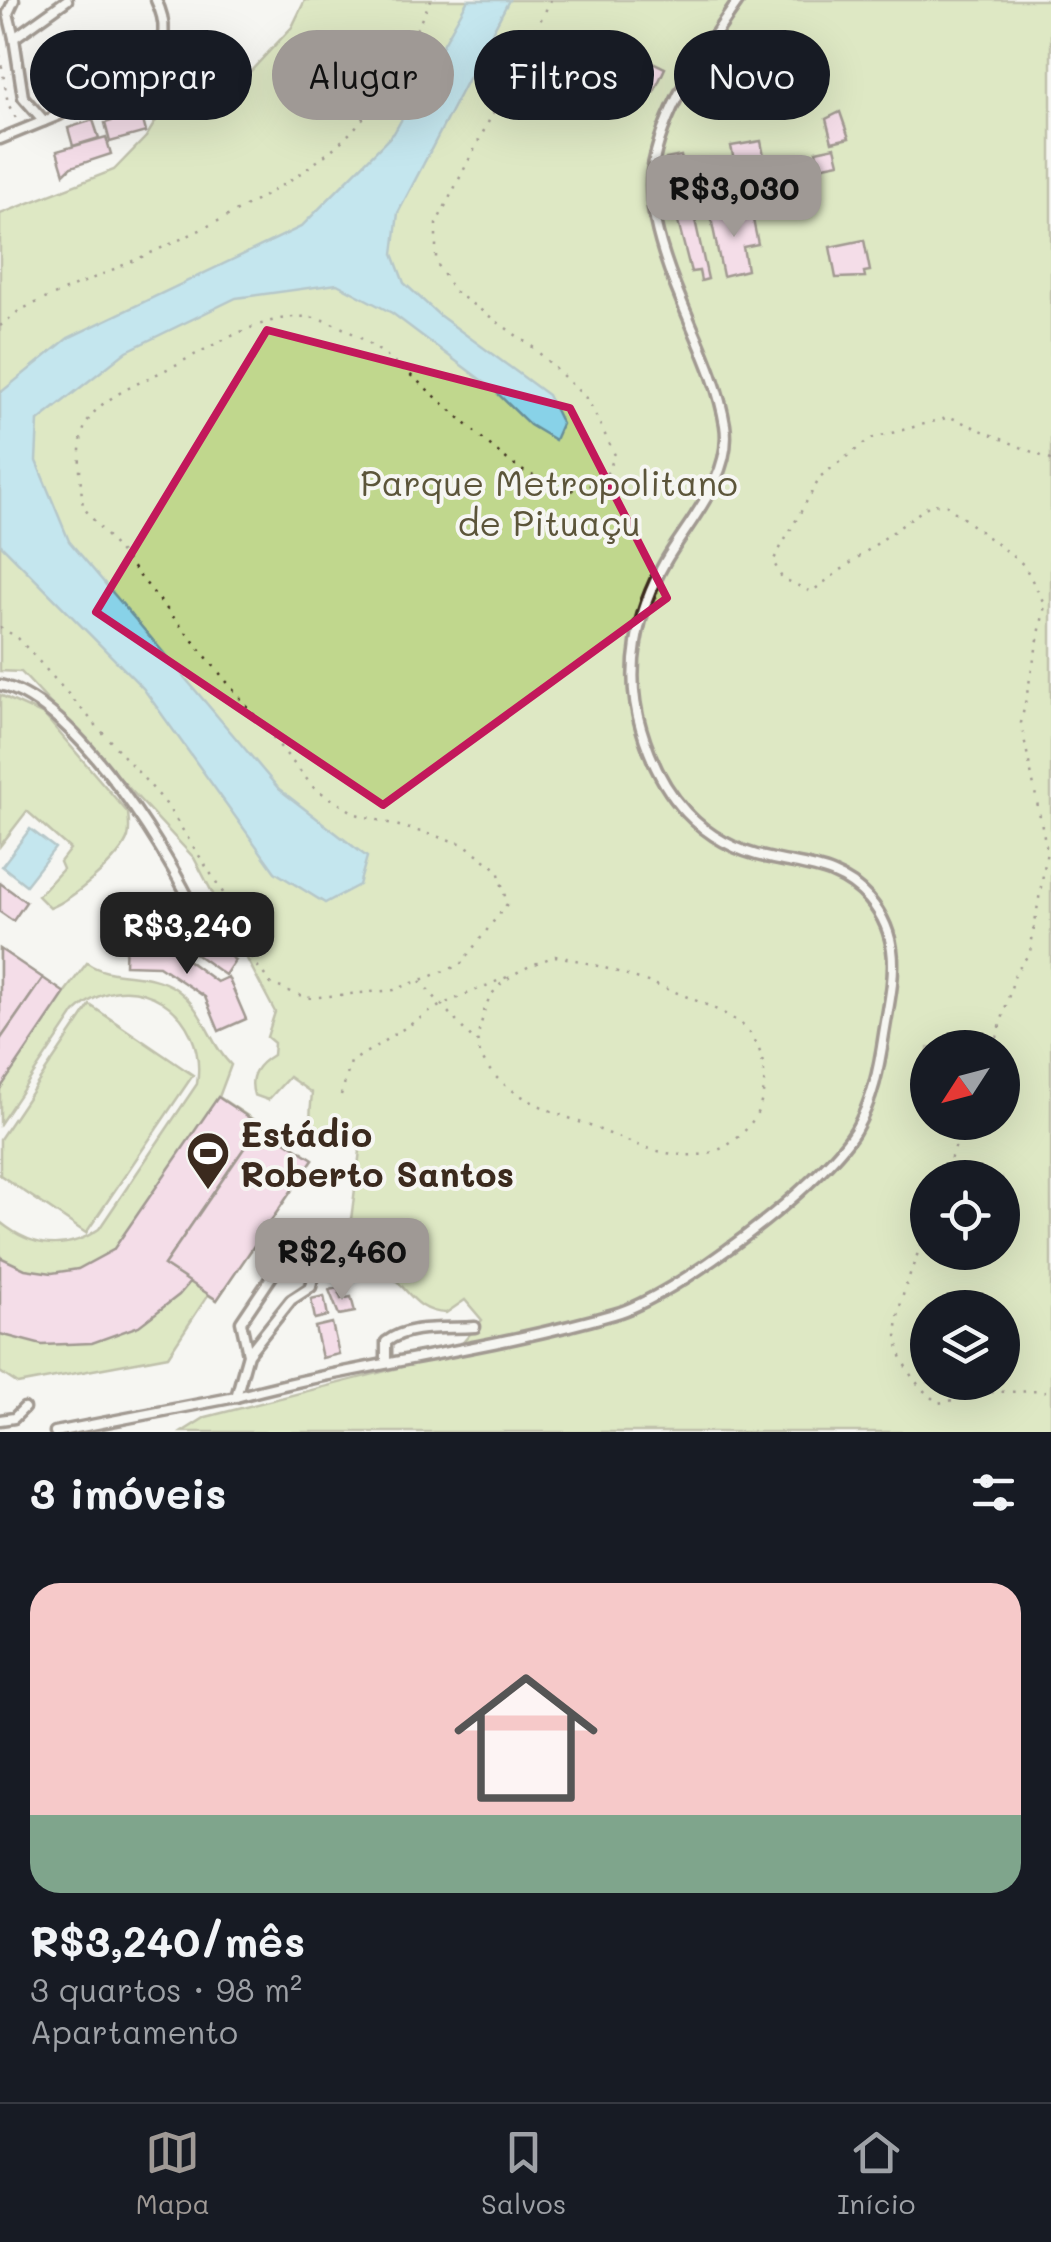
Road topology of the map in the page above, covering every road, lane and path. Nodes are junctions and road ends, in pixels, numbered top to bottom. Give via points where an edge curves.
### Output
1 (14, 0) edge
2 (67, 0) edge
3 (156, 0) edge
4 (431, 0) edge
5 (551, 0) edge
6 (739, 0) edge
7 (14, 38) junction
8 (0, 55) edge
9 (44, 121) junction
10 (19, 122) dead end
11 (0, 138) edge
12 (0, 326) edge
13 (1051, 460) edge
14 (0, 627) edge
15 (0, 686) edge
16 (206, 935) dead end
17 (509, 976) junction
18 (420, 980) junction
19 (442, 1005) junction
20 (999, 1030) edge
21 (477, 1045) junction
22 (340, 1096) dead end
23 (913, 1270) edge
24 (474, 1326) dead end
25 (248, 1354) junction
26 (386, 1360) junction
27 (1051, 1391) edge
28 (236, 1397) junction
29 (24, 1408) dead end
30 (0, 1420) edge
31 (56, 1432) edge

1 - 7 lane via 8,13
2 - 7 lane
3 - 9 lane via 165,30 150,60
4 - 12 path via 352,130 272,193 20,310
5 - 18 path via 436,224 436,262 454,291 534,348 588,400 615,455 608,472 580,493 520,470 355,332 307,317 264,324 106,398 86,420 78,450 83,506 314,788 356,814 464,844 498,870 507,904 460,964
6 - 26 lane via 688,79 652,170 673,280 720,398 726,432 714,480 649,594 632,689 641,731 694,824 732,849 824,867 869,900 890,930 893,979 870,1102 832,1159 742,1237 662,1294 618,1314
7 - 9 lane via 23,97
8 - 10 path via 8,104
9 - 11 lane
13 - 20 path via 950,417 870,438 821,476 772,561 782,578 811,592 931,504 946,505 1024,564 1045,605 1021,723 1048,851 1030,952 1015,974
14 - 18 path via 18,638 164,801 230,902 244,948 272,984 308,998 394,990
15 - 16 lane via 53,716 123,791 187,889
17 - 19 path
17 - 21 path via 484,1009
17 - 21 path via 555,956 570,958 717,1010 743,1026 756,1044 764,1100 740,1136 722,1149 673,1154 521,1096 492,1072
18 - 19 path
19 - 21 path
19 - 22 path via 350,1062
23 - 27 path via 893,1332 911,1382 938,1403 994,1392
24 - 26 lane via 392,1337
25 - 25 lane via 291,1300 311,1287 312,1248 302,1243 288,1252 241,1322
25 - 28 lane
26 - 28 lane
28 - 31 lane
29 - 30 lane

